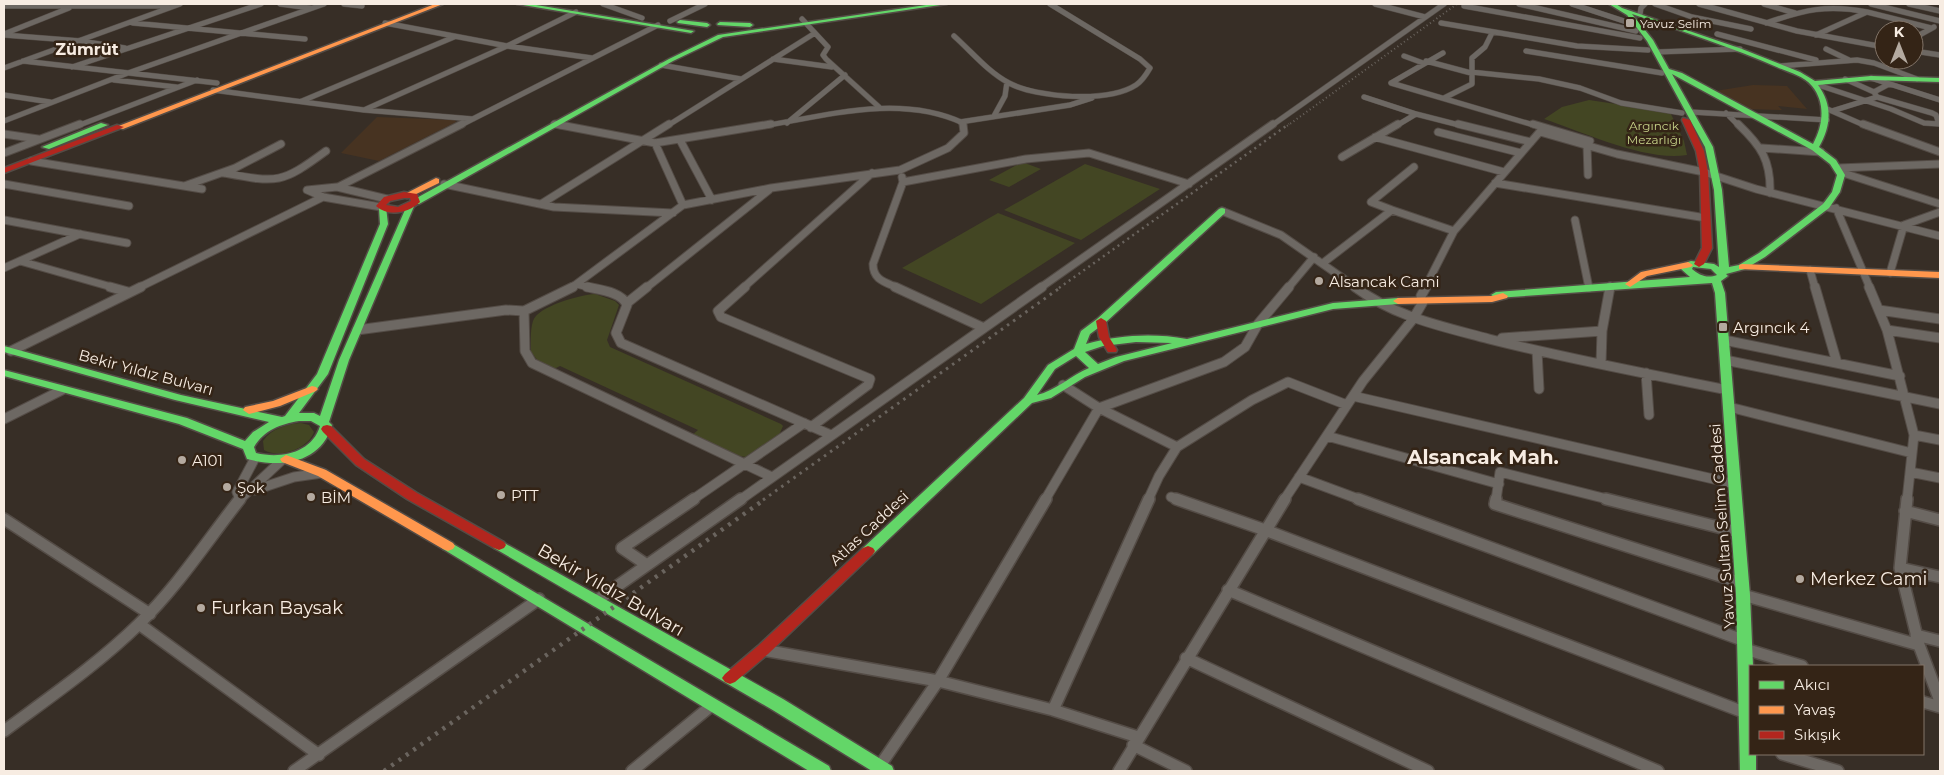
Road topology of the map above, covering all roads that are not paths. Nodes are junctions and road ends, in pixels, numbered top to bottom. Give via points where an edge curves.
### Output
1 (80, 4) edge
2 (180, 4) edge
3 (247, 4) edge
4 (262, 4) edge
5 (280, 4) edge
6 (324, 4) edge
7 (344, 4) edge
8 (422, 4) edge
9 (440, 4) edge
10 (520, 4) edge
11 (551, 4) edge
12 (705, 4) edge
13 (914, 4) edge
14 (944, 4) edge
15 (1050, 4) edge
16 (1375, 4) edge
17 (1444, 4) edge
18 (1519, 4) edge
19 (1572, 4) edge
20 (1645, 4) edge
21 (1655, 4) edge
22 (1699, 4) edge
23 (1764, 4) edge
24 (1812, 4) edge
25 (1871, 4) edge
26 (1909, 4) edge
27 (1618, 5) edge
28 (4, 6) edge
29 (74, 6) junction
30 (173, 6) junction
31 (362, 6) dead end
32 (1464, 6) dead end
33 (1819, 6) junction
34 (605, 7) edge
35 (311, 9) junction
36 (1940, 11) edge
37 (576, 12) junction
38 (1867, 12) junction
39 (1796, 14) junction
40 (1425, 17) junction
41 (1777, 20) junction
42 (670, 21) junction
43 (804, 21) junction
44 (1940, 21) edge
45 (130, 23) junction
46 (385, 23) junction
47 (1441, 23) dead end
48 (1766, 23) junction
49 (707, 24) junction
50 (658, 25) junction
51 (1940, 25) edge
52 (1636, 26) junction
53 (1730, 26) junction
54 (178, 27) junction
55 (188, 28) junction
56 (1784, 28) junction
57 (1931, 28) junction
58 (1752, 29) dead end
59 (721, 32) junction
60 (1924, 32) edge
61 (692, 33) junction
62 (815, 33) junction
63 (1492, 33) junction
64 (241, 34) junction
65 (4, 35) edge
66 (1711, 35) junction
67 (1815, 35) junction
68 (954, 36) dead end
69 (454, 37) junction
70 (305, 39) dead end
71 (81, 41) junction
72 (1874, 45) edge
73 (507, 46) junction
74 (127, 48) junction
75 (1740, 49) junction
76 (1826, 49) dead end
77 (1526, 51) dead end
78 (1653, 51) junction
79 (1443, 53) dead end
80 (1924, 53) edge
81 (1940, 55) edge
82 (1404, 56) dead end
83 (593, 58) junction
84 (773, 59) junction
85 (1849, 60) junction
86 (23, 62) junction
87 (1425, 62) junction
88 (1824, 62) junction
89 (33, 63) junction
90 (4, 64) edge
91 (14, 64) junction
92 (661, 65) junction
93 (1780, 66) junction
94 (72, 67) junction
95 (834, 67) junction
96 (4, 68) edge
97 (1471, 72) junction
98 (1665, 72) junction
99 (4, 73) edge
100 (128, 73) junction
101 (845, 75) junction
102 (1871, 78) junction
103 (111, 79) junction
104 (741, 79) junction
105 (1845, 79) junction
106 (1917, 79) junction
107 (197, 80) junction
108 (1940, 80) edge
109 (1007, 82) junction
110 (1814, 83) junction
111 (1889, 84) junction
112 (215, 86) junction
113 (178, 87) junction
114 (1111, 93) junction
115 (4, 95) edge
116 (1876, 95) junction
117 (1364, 97) dead end
118 (1444, 98) junction
119 (1866, 100) junction
120 (1940, 100) edge
121 (52, 102) junction
122 (300, 102) junction
123 (879, 107) junction
124 (364, 110) junction
125 (1687, 112) junction
126 (1726, 113) junction
127 (1828, 113) junction
128 (1416, 114) junction
129 (1751, 114) junction
130 (994, 116) junction
131 (473, 119) junction
132 (4, 121) edge
133 (960, 122) junction
134 (787, 123) junction
135 (553, 124) junction
136 (1542, 129) junction
137 (1438, 132) dead end
138 (4, 134) edge
139 (74, 136) junction
140 (1375, 138) junction
141 (40, 139) junction
142 (680, 140) junction
143 (642, 141) junction
144 (1531, 142) junction
145 (655, 143) junction
146 (281, 144) dead end
147 (4, 145) edge
148 (1587, 146) junction
149 (18, 147) junction
150 (1762, 148) junction
151 (1927, 148) junction
152 (1818, 150) junction
153 (326, 151) dead end
154 (1940, 152) edge
155 (4, 153) edge
156 (1521, 153) junction
157 (1940, 156) edge
158 (1342, 157) dead end
159 (31, 161) junction
160 (1940, 164) edge
161 (4, 165) edge
162 (1414, 167) dead end
163 (900, 170) junction
164 (1839, 170) junction
165 (4, 171) edge
166 (1504, 172) junction
167 (1709, 172) junction
168 (224, 173) junction
169 (873, 173) junction
170 (1588, 174) dead end
171 (903, 182) junction
172 (1495, 183) junction
173 (4, 184) edge
174 (444, 184) junction
175 (1189, 184) junction
176 (184, 186) junction
177 (338, 187) junction
178 (771, 188) junction
179 (202, 189) dead end
180 (1770, 193) junction
181 (323, 197) junction
182 (712, 200) junction
183 (411, 201) junction
184 (541, 204) junction
185 (1940, 204) edge
186 (384, 205) junction
187 (683, 205) junction
188 (129, 206) dead end
189 (1831, 207) junction
190 (1392, 210) junction
191 (1222, 212) joint
192 (1940, 212) edge
193 (673, 213) junction
194 (1706, 218) junction
195 (4, 220) edge
196 (1575, 220) dead end
197 (1904, 225) junction
198 (1454, 231) junction
199 (80, 234) junction
200 (1940, 236) edge
201 (127, 243) dead end
202 (1314, 256) junction
203 (20, 261) junction
204 (1323, 263) junction
205 (1694, 264) junction
206 (1742, 266) junction
207 (4, 268) edge
208 (1810, 270) junction
209 (1862, 272) junction
210 (1890, 273) junction
211 (1719, 274) junction
212 (1940, 275) edge
213 (1704, 279) junction
214 (577, 284) junction
215 (1629, 284) junction
216 (1610, 286) junction
217 (1589, 288) junction
218 (128, 292) junction
219 (1422, 299) junction
220 (1377, 301) junction
221 (627, 303) junction
222 (1879, 310) junction
223 (524, 311) junction
224 (1413, 319) junction
225 (1940, 319) edge
226 (1101, 321) junction
227 (1258, 324) junction
228 (984, 328) junction
229 (357, 330) junction
230 (1887, 330) junction
231 (1602, 331) junction
232 (1494, 338) junction
233 (1940, 338) edge
234 (1724, 340) junction
235 (1186, 342) junction
236 (1101, 346) junction
237 (7, 350) edge
238 (1537, 350) junction
239 (1078, 352) junction
240 (1120, 359) junction
241 (1725, 360) junction
242 (1837, 363) junction
243 (1601, 364) junction
244 (1096, 368) junction
245 (4, 373) edge
246 (1646, 373) junction
247 (1900, 376) junction
248 (1064, 385) junction
249 (312, 389) junction
250 (1539, 389) dead end
251 (62, 390) junction
252 (1728, 390) junction
253 (1906, 399) junction
254 (1028, 400) junction
255 (1350, 400) junction
256 (1940, 404) edge
257 (1098, 408) junction
258 (1729, 408) junction
259 (240, 412) junction
260 (1649, 414) dead end
261 (7, 415) edge
262 (286, 419) junction
263 (326, 425) junction
264 (807, 425) junction
265 (1914, 435) junction
266 (831, 436) junction
267 (1327, 436) junction
268 (1940, 440) edge
269 (248, 447) junction
270 (1177, 447) junction
271 (1912, 453) junction
272 (255, 458) junction
273 (284, 459) junction
274 (744, 464) junction
275 (1910, 472) junction
276 (322, 473) junction
277 (772, 477) junction
278 (1299, 477) junction
279 (1940, 478) edge
280 (1499, 484) junction
281 (1735, 484) junction
282 (250, 492) junction
283 (1171, 496) dead end
284 (240, 499) junction
285 (1905, 512) junction
286 (4, 519) edge
287 (1940, 520) edge
288 (1265, 530) junction
289 (1738, 532) junction
290 (647, 566) junction
291 (1900, 568) junction
292 (1940, 577) edge
293 (1743, 589) junction
294 (1228, 590) junction
295 (539, 599) junction
296 (596, 601) junction
297 (150, 614) junction
298 (140, 624) junction
299 (1918, 640) junction
300 (1940, 641) edge
301 (1745, 645) junction
302 (763, 650) junction
303 (1186, 658) junction
304 (1799, 665) edge
305 (730, 678) junction
306 (938, 681) junction
307 (1940, 701) edge
308 (1924, 702) edge
309 (711, 706) junction
310 (1940, 707) edge
311 (1052, 710) junction
312 (1746, 712) junction
313 (9, 724) edge
314 (4, 731) edge
315 (1135, 741) junction
316 (1749, 743) edge
317 (318, 755) junction
318 (1785, 755) edge
319 (882, 769) edge
320 (294, 771) edge
321 (632, 771) edge
322 (823, 771) edge
323 (1119, 771) edge
324 (1186, 771) edge
325 (1428, 771) edge
326 (1658, 771) edge
327 (1748, 771) edge
328 (1838, 771) edge

1 - 29 street
2 - 30 street
3 - 54 street
4 - 55 street
5 - 35 street
6 - 35 street
7 - 31 street
8 - 112 street
9 - 46 street
10 - 37 street
11 - 34 street
12 - 42 street
13 - 43 street
14 - 43 street
15 - 114 street via 1150,68 1146,77 1133,87
16 - 40 street
17 - 40 street
18 - 52 street
19 - 52 street
20 - 52 street
21 - 53 street
22 - 48 street
23 - 39 street
24 - 33 street
25 - 44 street
26 - 36 street
27 - 52 street
28 - 29 street
29 - 30 street
29 - 65 street
30 - 45 street
32 - 52 street
33 - 38 street
33 - 39 street
34 - 42 street via 642,18
35 - 64 street
37 - 50 street
37 - 73 street
38 - 57 street
38 - 67 street
39 - 41 street
40 - 175 street
41 - 48 street
41 - 56 street
42 - 49 street
43 - 59 street
43 - 62 street
45 - 54 street
45 - 71 street
46 - 69 street
46 - 112 street
47 - 63 street
48 - 56 street
49 - 59 street
49 - 61 street
50 - 61 street
50 - 83 street
51 - 57 street
52 - 66 street
52 - 78 street
52 - 78 street via 1638,24
53 - 58 street
53 - 66 street
54 - 55 street
55 - 64 street
55 - 74 street
56 - 67 street
57 - 60 street
59 - 61 street via 707,38
59 - 92 street
61 - 183 street via 692,40 685,46
62 - 84 street
62 - 95 street via 828,47 823,57
63 - 78 street via 1577,46
63 - 97 street via 1485,47 1472,58
64 - 70 street
64 - 100 street
65 - 71 street
66 - 75 street
66 - 88 street
67 - 72 street
68 - 109 street
69 - 73 street
69 - 122 street
71 - 74 street
71 - 86 street
73 - 83 street
73 - 124 street
74 - 94 street
75 - 78 street
75 - 93 street
76 - 85 street
77 - 98 street
78 - 98 street
79 - 87 street
80 - 81 street
82 - 87 street
83 - 131 street
84 - 95 street
84 - 104 street
85 - 88 street
85 - 106 street via 1874,63
86 - 89 street
86 - 91 street
87 - 97 street
87 - 118 street via 1391,83
88 - 93 street
89 - 94 street
89 - 99 street
90 - 91 street
91 - 96 street
92 - 104 street
92 - 135 street
93 - 110 street
94 - 100 street
95 - 101 street
97 - 118 street via 1472,84
97 - 125 street via 1539,79 1580,88 1621,103
98 - 125 street
98 - 129 street via 1680,74
100 - 103 street
100 - 107 street
101 - 123 street
101 - 134 street
102 - 105 street
102 - 106 street
102 - 111 street
103 - 113 street
103 - 121 street
104 - 143 street
105 - 110 street
105 - 116 street
106 - 108 street
107 - 112 street
107 - 113 street
109 - 114 street via 1024,90 1061,94
109 - 130 street via 1005,96
110 - 119 street
110 - 127 street via 1824,96
111 - 116 street
111 - 120 street
112 - 122 street
112 - 139 street
112 - 139 street via 98,136
113 - 139 street
114 - 130 street via 1070,105
115 - 121 street
116 - 119 street
116 - 119 street via 1932,113 1939,124 1924,123
117 - 128 street
118 - 136 street
119 - 127 street
121 - 132 street
122 - 124 street
123 - 133 street via 923,111
123 - 134 street
124 - 131 street
125 - 126 street
125 - 167 street via 1709,147
126 - 129 street
126 - 150 street
127 - 129 street
127 - 151 street
127 - 152 street
128 - 140 street
128 - 144 street
129 - 152 street
130 - 133 street
131 - 177 street
133 - 163 street via 964,132 948,148
134 - 142 street
135 - 143 street
135 - 174 street
136 - 144 street
136 - 148 street
136 - 167 street
137 - 156 street
138 - 141 street
139 - 141 street
139 - 159 street
139 - 161 street
140 - 158 street
140 - 166 street
141 - 149 street
142 - 145 street
142 - 182 street
143 - 145 street
143 - 184 street
144 - 156 street
145 - 187 street
146 - 168 street
147 - 149 street
148 - 167 street
148 - 170 street
149 - 155 street
150 - 152 street
150 - 180 street via 1772,176
151 - 154 street
151 - 157 street
152 - 164 street
153 - 168 street via 293,176 281,180 268,182
156 - 166 street
159 - 165 street
159 - 176 street
160 - 164 street
162 - 190 street via 1371,202
163 - 169 street
163 - 171 street
164 - 185 street
164 - 189 street via 1839,186
166 - 172 street
167 - 180 street
167 - 194 street
167 - 211 street via 1724,268
168 - 176 street
169 - 178 street
169 - 264 street via 718,311 721,318 870,379 868,385
171 - 175 street via 1026,159 1089,153
171 - 228 street via 873,264 874,274 878,279
172 - 194 street
172 - 198 street
173 - 188 street
174 - 183 street
174 - 184 street
175 - 228 street
176 - 179 street
177 - 181 street via 318,186 307,190
177 - 186 street
178 - 182 street
178 - 221 street
180 - 189 street
181 - 186 street
181 - 218 street
182 - 187 street
183 - 186 street
183 - 229 street
184 - 193 street
186 - 249 street via 384,224 330,356
187 - 193 street
189 - 197 street
189 - 206 street
189 - 209 street
190 - 198 street
190 - 204 street
191 - 202 street via 1281,235
191 - 226 street
192 - 197 street
193 - 214 street
194 - 205 street via 1708,248
195 - 199 street
196 - 217 street
197 - 200 street
197 - 210 street
198 - 219 street
199 - 201 street
199 - 203 street
202 - 204 street
202 - 227 street
203 - 207 street
203 - 218 street
204 - 220 street
205 - 211 street
205 - 213 street via 1686,269
205 - 215 street via 1644,274
206 - 208 street
206 - 211 street
208 - 209 street
208 - 242 street
209 - 210 street
209 - 222 street
210 - 212 street
211 - 213 street, Atlas Caddesi
211 - 234 street, Yavuz Sultan Selim Caddesi
213 - 215 street, Atlas Caddesi
214 - 221 street via 619,296
214 - 223 street
215 - 216 street, Atlas Caddesi
216 - 217 street, Atlas Caddesi
216 - 231 street
217 - 219 street, Atlas Caddesi via 1503,296 1492,300
218 - 237 street
219 - 220 street, Atlas Caddesi
219 - 224 street
220 - 224 street
220 - 227 street, Atlas Caddesi via 1333,306
221 - 264 street via 616,333 621,343
222 - 225 street
222 - 230 street
223 - 229 street via 506,310
223 - 274 street via 523,349 532,363
224 - 232 street
224 - 255 street
226 - 236 street
226 - 239 street via 1081,336
227 - 235 street, Atlas Caddesi
227 - 257 street via 1250,342 1232,357
228 - 266 street
229 - 263 street via 338,377
230 - 233 street
230 - 247 street
231 - 232 street
231 - 243 street
232 - 238 street
234 - 241 street, Yavuz Sultan Selim Caddesi
234 - 242 street
235 - 236 street, Atlas Caddesi via 1155,338
235 - 240 street, Atlas Caddesi
236 - 239 street, Atlas Caddesi
236 - 240 street
237 - 259 street, Bekir Yıldız Bulvarı
238 - 243 street
238 - 250 street
239 - 244 street
239 - 254 street, Atlas Caddesi via 1050,368
240 - 244 street, Atlas Caddesi
241 - 252 street, Yavuz Sultan Selim Caddesi
241 - 253 street
242 - 247 street
243 - 246 street
244 - 248 street, Atlas Caddesi
245 - 251 street
246 - 252 street
246 - 260 street
247 - 253 street
248 - 254 street, Atlas Caddesi via 1047,396
248 - 257 street
249 - 259 street via 276,404
249 - 262 street
251 - 261 street
251 - 269 street via 182,421
252 - 258 street, Yavuz Sultan Selim Caddesi
253 - 256 street
253 - 265 street
254 - 302 street, Atlas Caddesi
255 - 267 street
255 - 270 street via 1288,382 1252,400
255 - 281 street
257 - 270 street
257 - 306 street
258 - 271 street
258 - 281 street, Yavuz Sultan Selim Caddesi
259 - 262 street, Bekir Yıldız Bulvarı
262 - 263 street via 314,417
262 - 269 street via 259,432
263 - 273 street via 323,439 312,448
263 - 296 street, Bekir Yıldız Bulvarı via 360,462 412,496
264 - 266 street
264 - 274 street
265 - 268 street
265 - 271 street
266 - 277 street
267 - 278 street
267 - 280 street
269 - 272 street
270 - 311 street via 1159,476
271 - 275 street
272 - 273 street via 269,461
272 - 284 street via 237,492
273 - 276 street
273 - 282 street
274 - 277 street
274 - 290 street via 622,548
275 - 279 street
275 - 285 street
276 - 282 street via 288,479
276 - 295 street
277 - 290 street
278 - 288 street
278 - 301 street
280 - 289 street via 1500,472
280 - 293 street via 1495,504
281 - 289 street, Yavuz Sultan Selim Caddesi
282 - 284 street
283 - 288 street
284 - 297 street
285 - 287 street
285 - 291 street
286 - 297 street
288 - 294 street
288 - 312 street
289 - 293 street, Yavuz Sultan Selim Caddesi
290 - 296 street
291 - 292 street
291 - 299 street
293 - 299 street
293 - 301 street, Yavuz Sultan Selim Caddesi
294 - 303 street
294 - 326 street
295 - 309 street
295 - 317 street
296 - 305 street, Bekir Yıldız Bulvarı
297 - 298 street
298 - 313 street via 86,670
298 - 317 street
299 - 300 street
299 - 307 street
301 - 304 street
301 - 312 street, Yavuz Sultan Selim Caddesi
302 - 305 street, Atlas Caddesi
302 - 306 street
303 - 315 street
303 - 325 street
305 - 319 street, Bekir Yıldız Bulvarı
306 - 311 street
306 - 319 street
308 - 310 street
309 - 321 street
309 - 322 street
311 - 315 street
312 - 316 street, Yavuz Sultan Selim Caddesi
313 - 314 street
315 - 323 street
315 - 324 street
316 - 327 street, Yavuz Sultan Selim Caddesi
317 - 320 street
318 - 328 street

